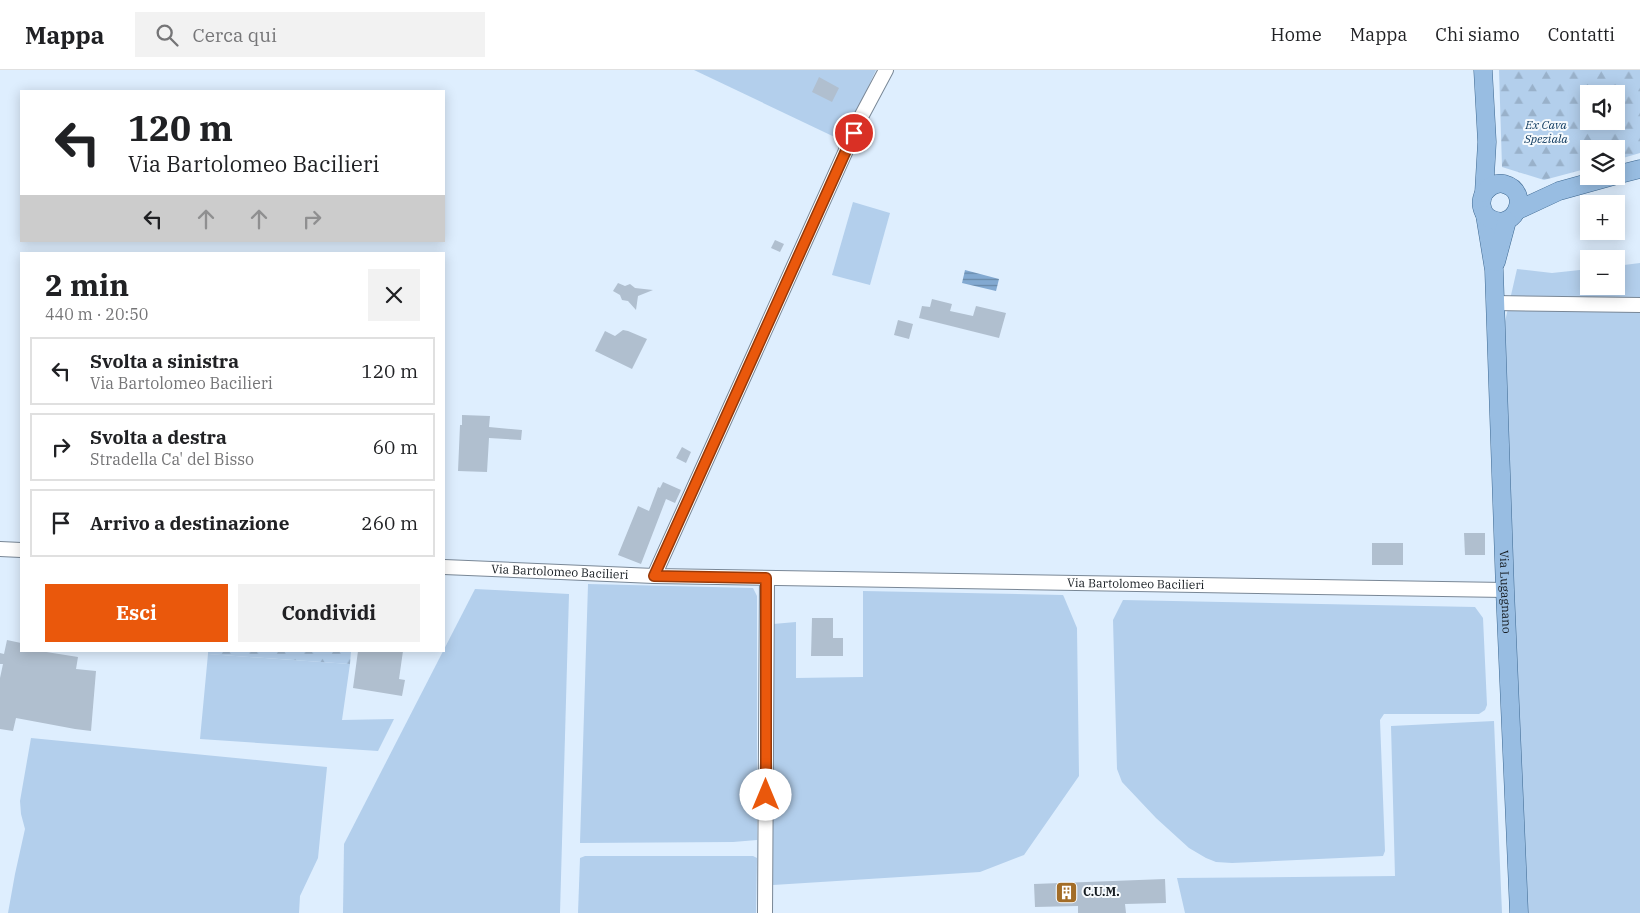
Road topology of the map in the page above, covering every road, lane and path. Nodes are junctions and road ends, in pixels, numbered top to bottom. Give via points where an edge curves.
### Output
1 (886, 70) edge
2 (1483, 70) edge
3 (1487, 142) junction
4 (1640, 169) edge
5 (1625, 173) edge
6 (1581, 185) edge
7 (1484, 193) junction
8 (1512, 202) junction
9 (1486, 215) junction
10 (1494, 270) junction
11 (1495, 303) junction
12 (1640, 306) edge
13 (0, 549) edge
14 (20, 550) edge
15 (445, 567) edge
16 (654, 576) junction
17 (766, 578) junction
18 (1505, 590) junction
19 (765, 913) edge
20 (1519, 913) edge

1 - 16 street via 862,115
2 - 3 main road, Via Lugagnano
3 - 7 main road, Via Lugagnano
3 - 8 main road, Via Lugagnano
4 - 5 main road
6 - 8 main road
7 - 8 main road via 1493,185
7 - 9 main road, Via Lugagnano via 1481,200
8 - 9 main road via 1495,221
8 - 10 main road, Via Lugagnano
9 - 10 main road, Via Lugagnano
10 - 11 main road, Via Lugagnano
11 - 12 street
11 - 18 main road, Via Lugagnano
13 - 14 street
15 - 16 street, Via Bartolomeo Bacilieri
16 - 17 street, Via Bartolomeo Bacilieri
17 - 18 street, Via Bartolomeo Bacilieri
17 - 19 street
18 - 20 main road, Via Lugagnano

